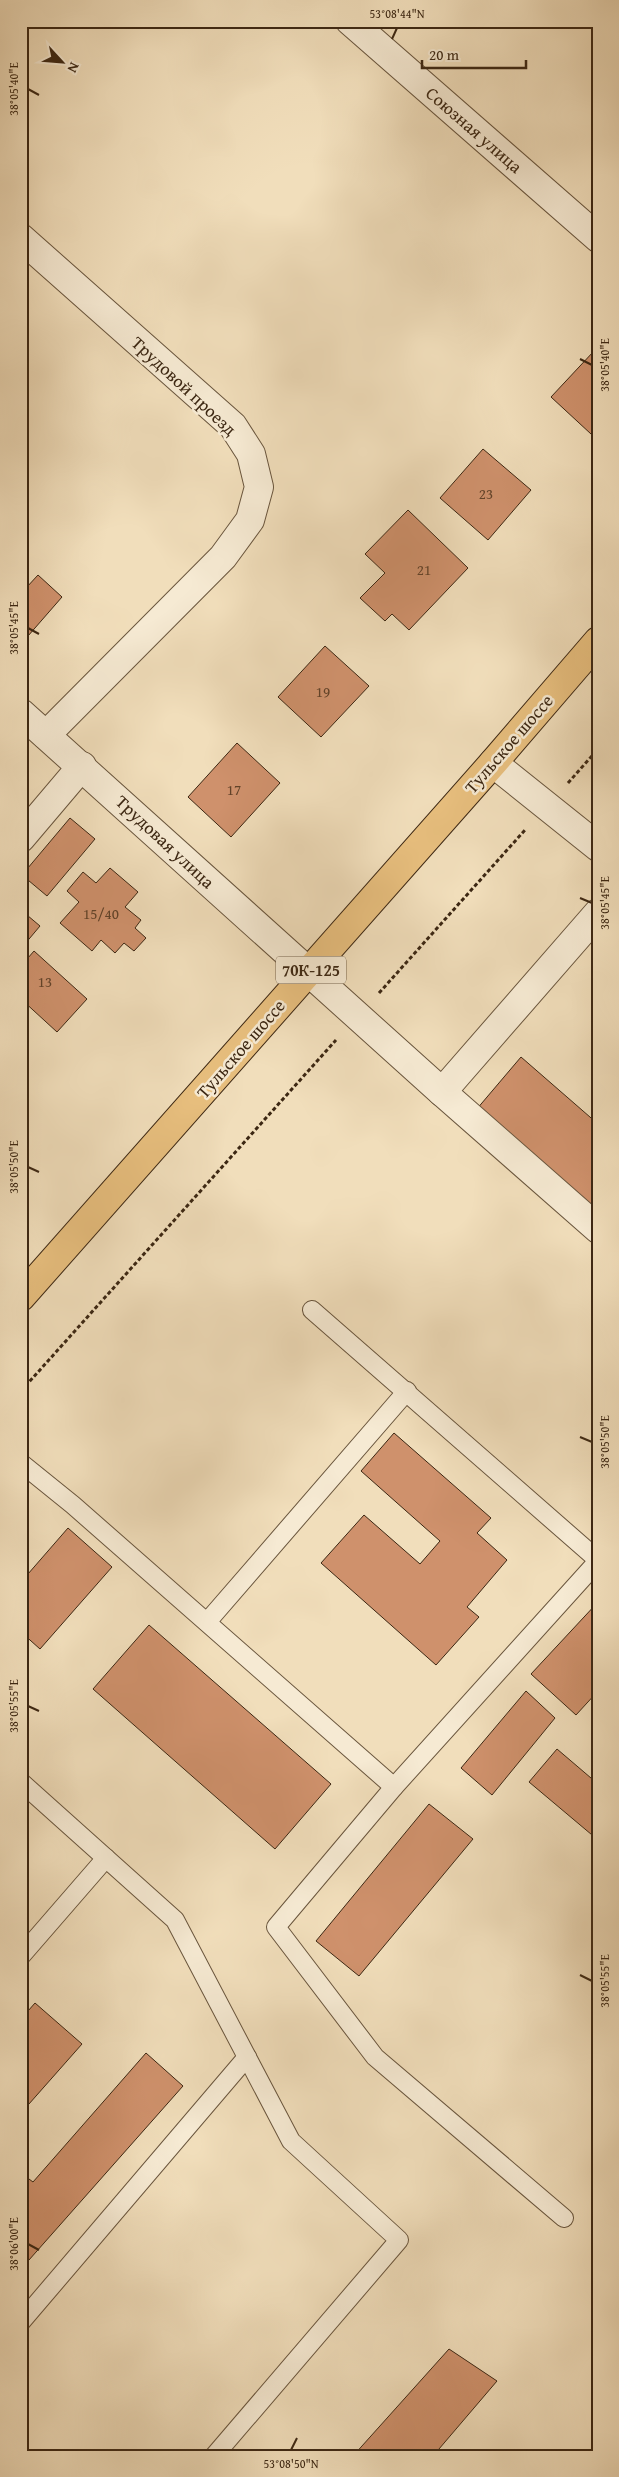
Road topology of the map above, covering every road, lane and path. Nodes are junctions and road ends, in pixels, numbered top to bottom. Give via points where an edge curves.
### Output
1 (350, 21) edge
2 (21, 238) edge
3 (598, 238) edge
4 (598, 641) edge
5 (21, 713) edge
6 (46, 735) junction
7 (598, 749) edge
8 (493, 763) junction
9 (82, 766) junction
10 (547, 806) junction
11 (21, 838) edge
12 (598, 847) edge
13 (598, 913) edge
14 (308, 973) junction
15 (357, 1017) junction
16 (442, 1092) junction
17 (598, 1229) edge
18 (21, 1297) edge
19 (312, 1310) dead end
20 (21, 1391) edge
21 (407, 1391) junction
22 (21, 1463) edge
23 (598, 1560) edge
24 (207, 1622) junction
25 (21, 1782) edge
26 (394, 1787) junction
27 (106, 1858) junction
28 (21, 1956) edge
29 (247, 2057) junction
30 (564, 2218) dead end
31 (21, 2322) edge
32 (214, 2456) edge

1 - 3 street, Союзная улица
2 - 6 street, Трудовой проезд via 233,426 251,454 259,487 250,520 223,557
4 - 8 main road, Тульское шоссе / 70К-125
5 - 6 street, Трудовая улица
6 - 9 street, Трудовая улица
7 - 10 path
8 - 10 street
8 - 14 main road, Тульское шоссе / 70К-125
9 - 11 street
9 - 14 street, Трудовая улица
10 - 12 street
10 - 15 path
13 - 16 street
14 - 15 street, Трудовая улица
14 - 18 main road, Тульское шоссе / 70К-125
15 - 16 street, Трудовая улица
15 - 20 path
16 - 17 street, Трудовая улица
19 - 21 lane
21 - 23 lane
21 - 24 lane
22 - 24 lane
23 - 26 lane
24 - 26 lane
25 - 27 lane
26 - 30 lane via 276,1927 375,2057
27 - 28 lane
27 - 29 lane via 175,1920
29 - 31 lane
29 - 32 lane via 291,2141 399,2240

